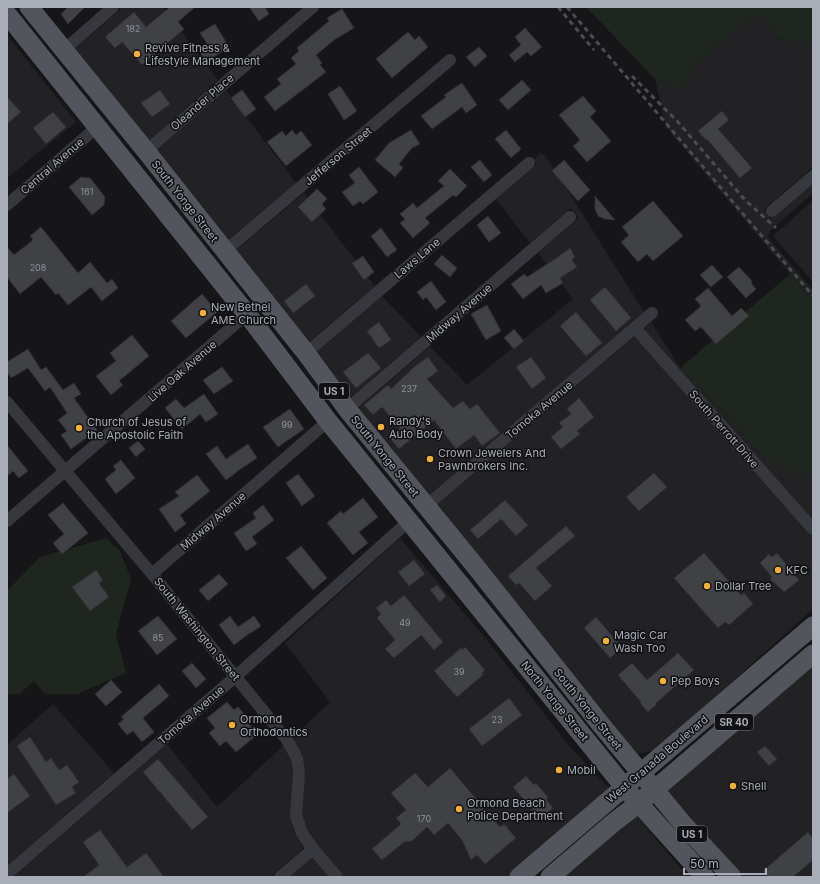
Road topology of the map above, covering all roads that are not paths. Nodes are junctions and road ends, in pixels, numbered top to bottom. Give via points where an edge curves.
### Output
1 (29, 7) edge
2 (113, 7) edge
3 (313, 7) edge
4 (7, 14) edge
5 (64, 50) junction
6 (450, 60) dead end
7 (97, 127) junction
8 (143, 147) junction
9 (529, 163) dead end
10 (813, 176) edge
11 (7, 205) edge
12 (772, 211) dead end
13 (570, 216) dead end
14 (225, 252) junction
15 (652, 313) dead end
16 (247, 314) junction
17 (635, 328) junction
18 (306, 353) junction
19 (7, 402) edge
20 (347, 409) junction
21 (328, 421) junction
22 (349, 447) junction
23 (65, 471) junction
24 (426, 506) junction
25 (7, 521) edge
26 (409, 521) junction
27 (813, 529) edge
28 (152, 574) junction
29 (813, 626) edge
30 (813, 654) edge
31 (235, 677) junction
32 (641, 774) junction
33 (625, 788) junction
34 (654, 790) junction
35 (639, 803) junction
36 (313, 849) junction
37 (7, 874) edge
38 (280, 877) edge
39 (337, 877) edge
40 (519, 877) edge
41 (550, 877) edge
42 (705, 877) edge
43 (732, 877) edge

1 - 5 main road, South Yonge Street / US 1
2 - 5 street
3 - 8 street, Oleander Place
4 - 7 main road, South Yonge Street / US 1
5 - 8 main road, South Yonge Street / US 1
6 - 14 street, Jefferson Street
7 - 8 main road via 116,129
7 - 11 street, Central Avenue
7 - 16 main road, South Yonge Street / US 1
8 - 14 main road, South Yonge Street / US 1
9 - 18 street, Laws Lane
10 - 12 street
13 - 20 street, Midway Avenue
14 - 18 main road, South Yonge Street / US 1
15 - 17 street, Tomoka Avenue
16 - 21 main road, South Yonge Street / US 1
16 - 23 street, Live Oak Avenue
17 - 24 street, Tomoka Avenue
17 - 27 street, South Perrott Drive
18 - 20 main road, South Yonge Street / US 1
19 - 23 street, South Washington Street
20 - 24 main road, South Yonge Street / US 1
21 - 22 main road, South Yonge Street / US 1
21 - 28 street, Midway Avenue
22 - 24 main road via 361,450 406,502
22 - 26 main road, South Yonge Street / US 1
23 - 25 street, Live Oak Avenue
23 - 28 street, South Washington Street
24 - 32 main road, South Yonge Street / US 1
26 - 31 street, Tomoka Avenue
26 - 33 main road, North Yonge Street / US 1
28 - 31 street, South Washington Street
29 - 32 main road, West Granada Boulevard / SR 40
30 - 34 main road, West Granada Boulevard / SR 40
31 - 36 street, South Washington Street via 287,740 297,758 299,773 296,815 302,833
31 - 37 street, Tomoka Avenue
32 - 33 main road, West Granada Boulevard / SR 40
32 - 34 main road, South Yonge Street / US 1
33 - 35 main road, North Yonge Street / US 1
33 - 40 main road, West Granada Boulevard / SR 40
34 - 35 main road, West Granada Boulevard / SR 40
34 - 43 main road, US 1
35 - 41 main road, West Granada Boulevard / SR 40
35 - 42 main road, North Yonge Street / US 1
36 - 38 street
36 - 39 street, South Washington Street

